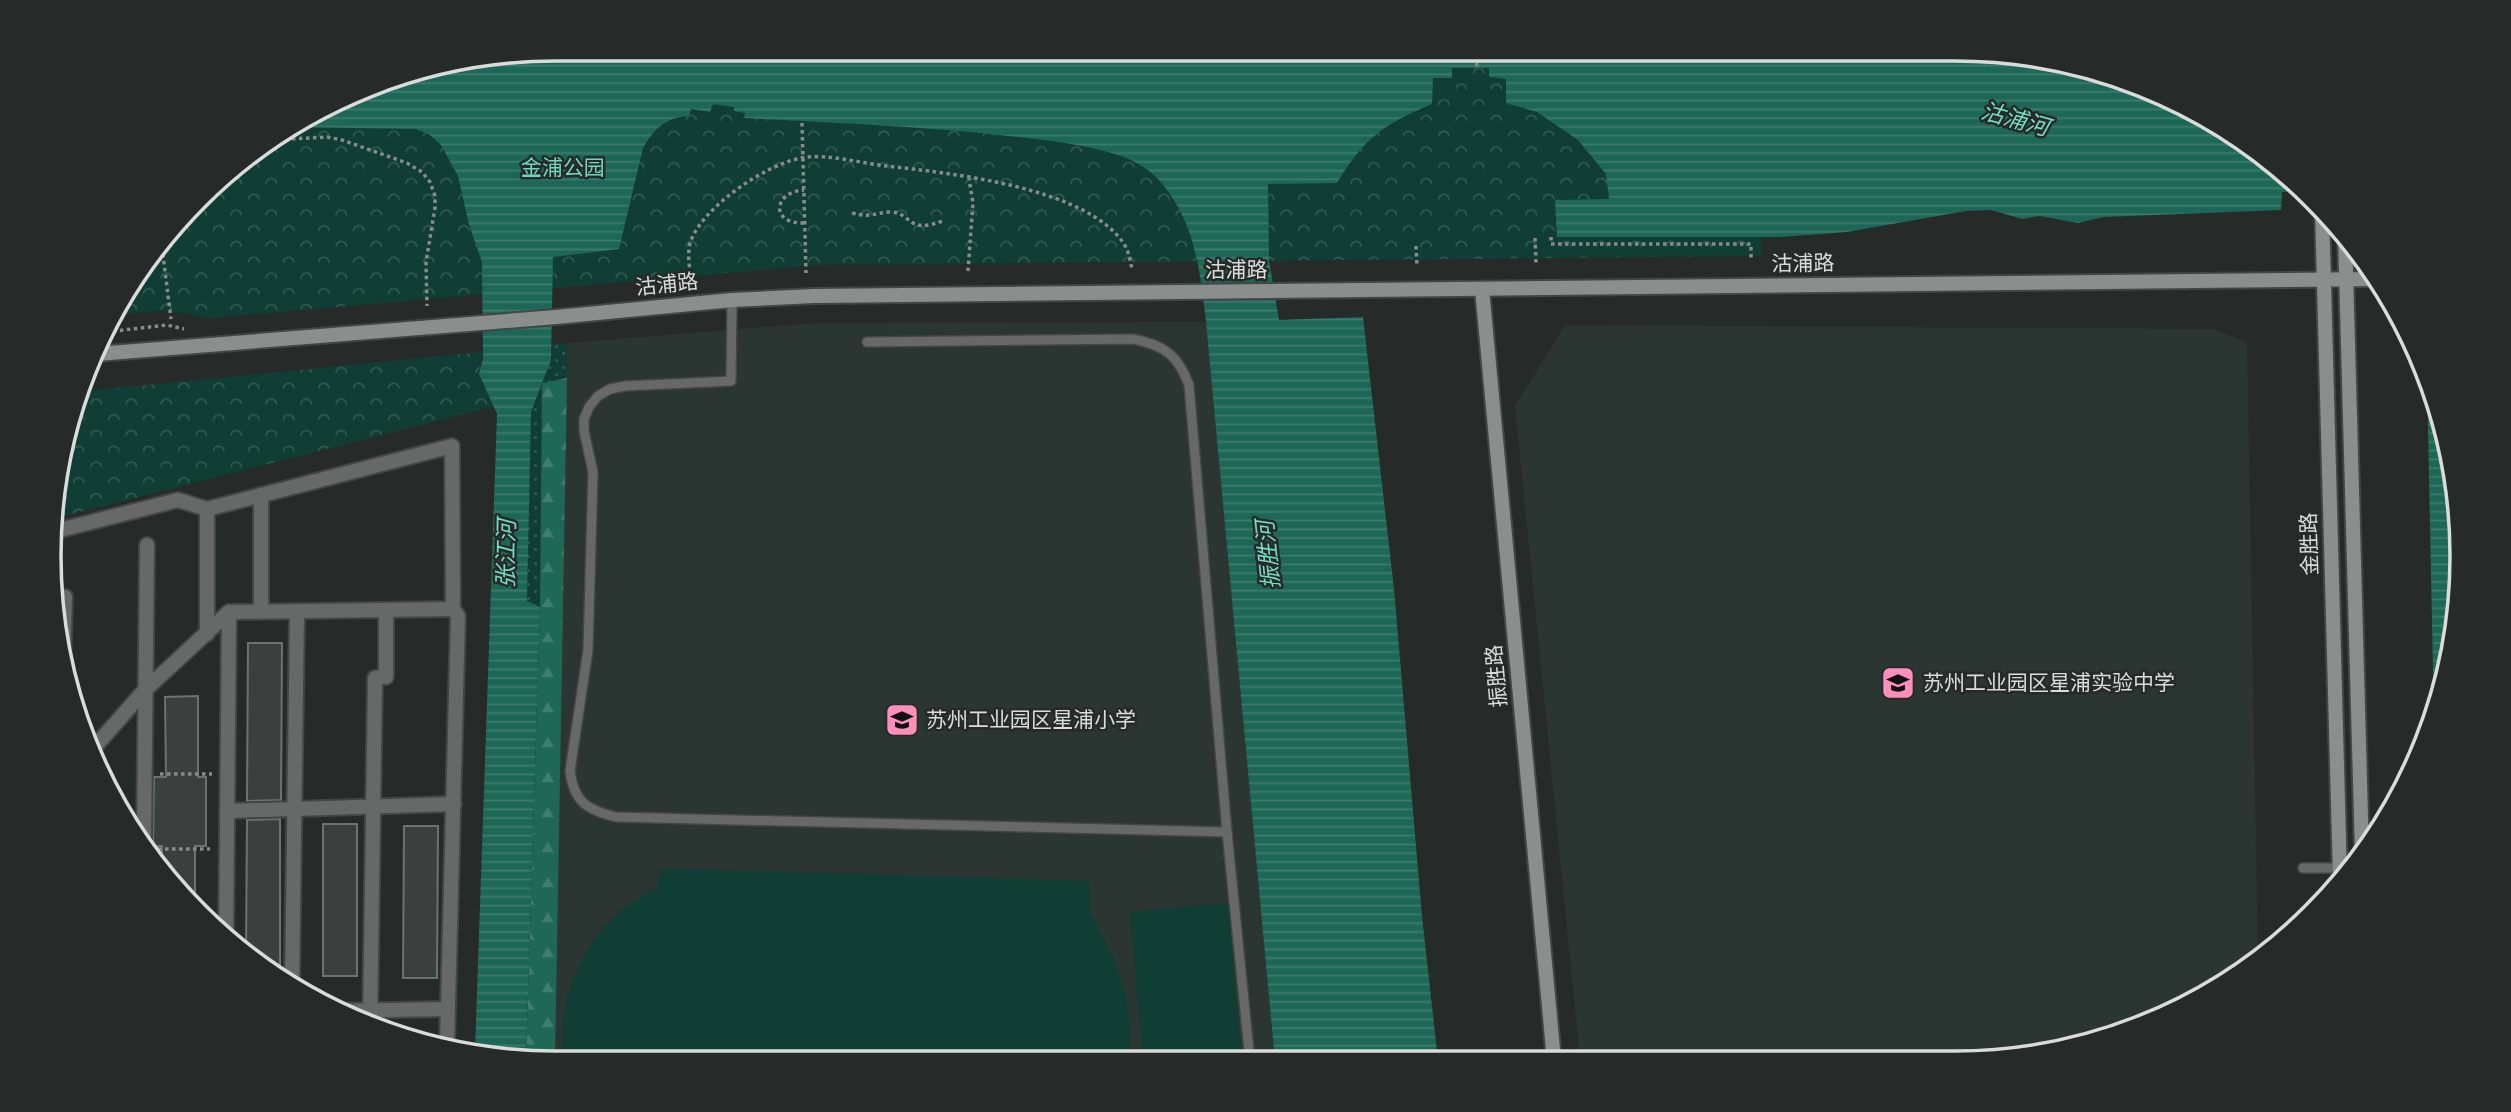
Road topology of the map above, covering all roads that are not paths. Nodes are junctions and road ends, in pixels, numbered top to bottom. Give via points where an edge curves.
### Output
1 (2322, 225) edge
2 (2345, 252) edge
3 (2323, 279) junction
4 (2346, 279) junction
5 (2365, 279) edge
6 (1482, 289) junction
7 (732, 300) junction
8 (867, 342) dead end
9 (105, 353) edge
10 (261, 495) junction
11 (207, 509) junction
12 (62, 530) edge
13 (147, 545) dead end
14 (65, 597) dead end
15 (453, 609) junction
16 (386, 610) junction
17 (261, 611) junction
18 (297, 611) junction
19 (229, 612) junction
20 (65, 618) edge
21 (206, 634) junction
22 (145, 691) junction
23 (98, 743) edge
24 (454, 804) junction
25 (374, 806) junction
26 (293, 808) junction
27 (227, 811) junction
28 (144, 829) edge
29 (1227, 832) junction
30 (2362, 837) edge
31 (2343, 863) edge
32 (2303, 868) dead end
33 (2337, 871) edge
34 (226, 924) edge
35 (292, 974) edge
36 (447, 1009) junction
37 (361, 1010) edge
38 (371, 1010) junction
39 (371, 1014) edge
40 (447, 1038) edge
41 (1249, 1051) edge
42 (1553, 1051) edge

1 - 3 street, 金胜路
2 - 4 street, 金胜路
3 - 4 street, 沽浦路
3 - 6 street, 沽浦路
3 - 31 street, 金胜路
4 - 5 street, 沽浦路
4 - 30 street, 金胜路
6 - 7 street, 沽浦路
6 - 42 street, 振胜路
7 - 9 street, 沽浦路
7 - 29 lane via 731,381 610,389 598,396 584,419 593,472 588,650 570,771 578,799 595,812 615,817
8 - 29 lane via 1133,339 1153,343 1182,366 1189,385
10 - 11 street
10 - 15 street via 452,446
10 - 17 street
11 - 12 street via 178,500
11 - 21 street
13 - 22 street
14 - 20 street
15 - 16 street
15 - 24 street via 458,616
16 - 18 street
16 - 25 street via 386,677 376,678
17 - 18 street
17 - 19 street
18 - 26 street
19 - 21 street
19 - 27 street
21 - 22 street
22 - 23 street
22 - 28 street
24 - 25 street
24 - 36 street
25 - 26 street
25 - 38 street
26 - 27 street
26 - 35 street
27 - 34 street
29 - 41 lane
32 - 33 lane
36 - 38 street
36 - 40 street
37 - 38 street
38 - 39 street

